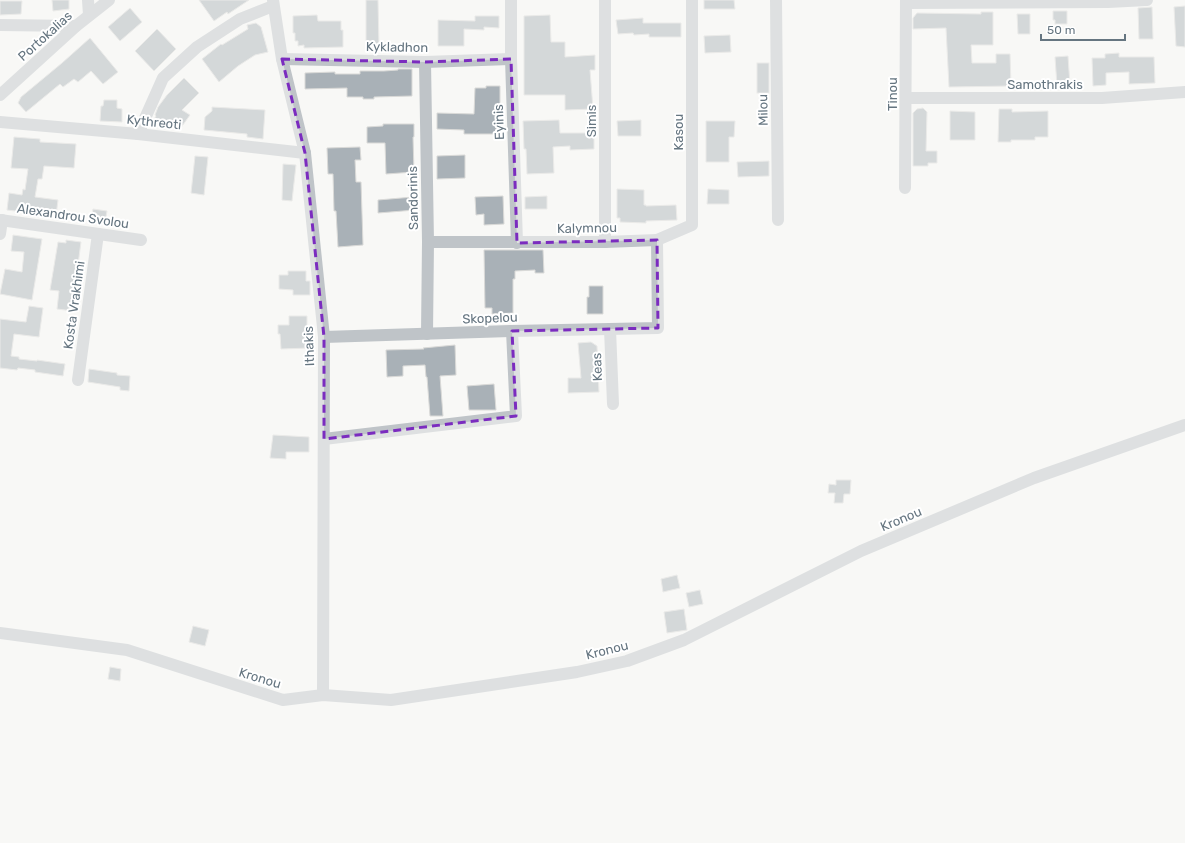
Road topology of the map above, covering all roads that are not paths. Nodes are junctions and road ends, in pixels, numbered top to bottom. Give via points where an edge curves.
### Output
1 (88, 0) edge
2 (109, 0) edge
3 (511, 0) edge
4 (605, 0) edge
5 (692, 0) edge
6 (776, 0) edge
7 (1147, 0) edge
8 (906, 1) edge
9 (273, 3) edge
10 (89, 15) junction
11 (0, 25) edge
12 (76, 26) junction
13 (282, 59) junction
14 (511, 59) junction
15 (425, 62) junction
16 (1185, 92) edge
17 (0, 95) edge
18 (906, 98) junction
19 (0, 122) edge
20 (138, 134) junction
21 (305, 153) junction
22 (905, 188) dead end
23 (1, 220) edge
24 (778, 220) dead end
25 (0, 234) edge
26 (98, 234) junction
27 (142, 240) dead end
28 (657, 240) junction
29 (428, 242) junction
30 (605, 242) junction
31 (517, 243) junction
32 (610, 329) junction
33 (512, 331) junction
34 (427, 334) junction
35 (324, 337) junction
36 (78, 380) dead end
37 (613, 404) dead end
38 (1185, 425) edge
39 (324, 439) junction
40 (0, 633) edge
41 (323, 695) junction

1 - 10 street
2 - 10 street, Portokalias
3 - 14 street, Eyinis
4 - 30 street, Simis
5 - 28 street, Kasou via 692,225
6 - 24 street, Milou
7 - 8 street
8 - 18 street, Tinou
9 - 13 street, Ithakis
9 - 20 street via 240,19 197,47 163,78
10 - 12 street, Portokalias
11 - 12 street
12 - 17 street, Portokalias
13 - 15 street, Kykladhon
13 - 21 street, Ithakis
14 - 15 street, Kykladhon
14 - 31 street, Eyinis
15 - 29 street, Sandorinis
16 - 18 street, Samothrakis via 1102,98
18 - 22 street, Tinou
19 - 20 street, Kythreoti
20 - 21 street, Kythreoti
21 - 35 street, Ithakis
23 - 25 street
23 - 26 street, Alexandrou Svolou
26 - 27 street, Alexandrou Svolou
26 - 36 street, Kosta Vrakhimi
28 - 30 street, Kalymnou
28 - 32 street, Skopelou via 658,328
29 - 31 street, Kalymnou
29 - 34 street, Sandorinis
30 - 31 street, Kalymnou
32 - 33 street, Skopelou
32 - 37 street, Keas
33 - 34 street, Skopelou
33 - 39 street via 516,416
34 - 35 street, Skopelou
35 - 39 street, Ithakis
38 - 41 street, Kronou via 1005,490 861,551 684,640 627,661 577,672 391,700
39 - 41 street, Ithakis
40 - 41 street, Kronou via 127,650 283,700

